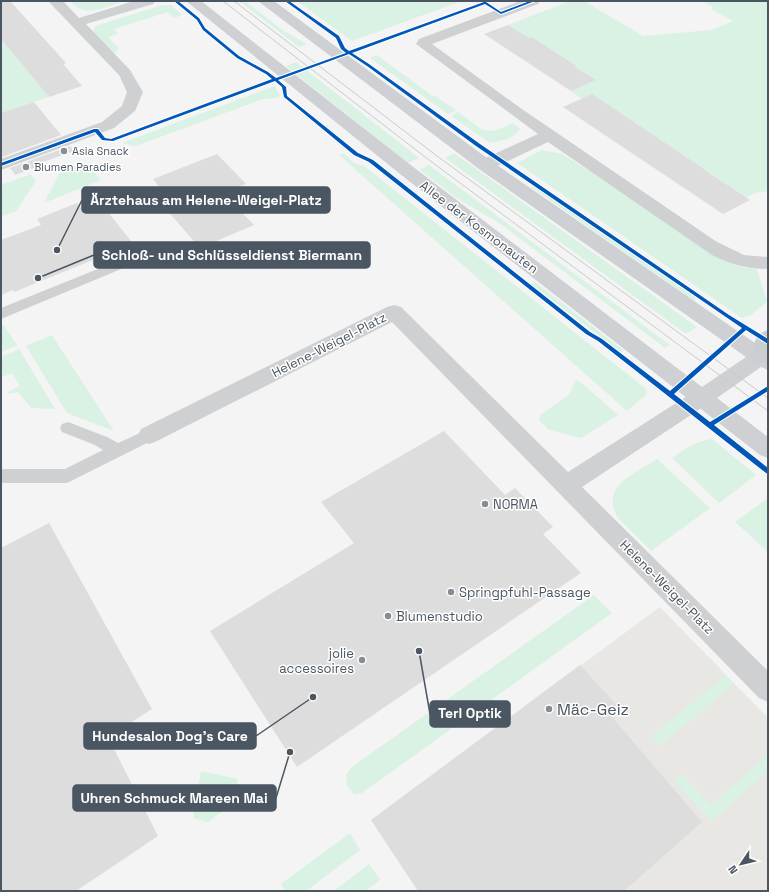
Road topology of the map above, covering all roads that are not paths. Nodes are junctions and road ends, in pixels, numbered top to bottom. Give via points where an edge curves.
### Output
1 (55, 1) edge
2 (148, 1) edge
3 (193, 1) edge
4 (265, 1) edge
5 (533, 1) edge
6 (76, 23) junction
7 (550, 135) junction
8 (1, 165) edge
9 (486, 165) junction
10 (145, 254) dead end
11 (764, 263) edge
12 (1, 314) edge
13 (768, 337) edge
14 (766, 359) edge
15 (702, 397) junction
16 (68, 428) dead end
17 (149, 435) joint
18 (768, 448) edge
19 (117, 451) junction
20 (1, 476) edge
21 (565, 486) junction
22 (768, 689) edge

1 - 6 street
2 - 6 street
3 - 15 main road, Allee der Kosmonauten via 418,180
4 - 9 main road
5 - 7 street via 423,44
6 - 8 street via 125,73 135,92 129,108 108,125
7 - 9 street
7 - 11 street via 729,257 742,262
9 - 14 main road
10 - 12 lane
13 - 14 main road via 765,340
14 - 15 main road
15 - 18 main road, Allee der Kosmonauten
15 - 21 street
16 - 19 lane via 101,441
17 - 19 lane, Helene-Weigel-Platz
17 - 21 street, Helene-Weigel-Platz via 394,312
19 - 20 lane, Helene-Weigel-Platz via 67,476
21 - 22 street, Helene-Weigel-Platz

